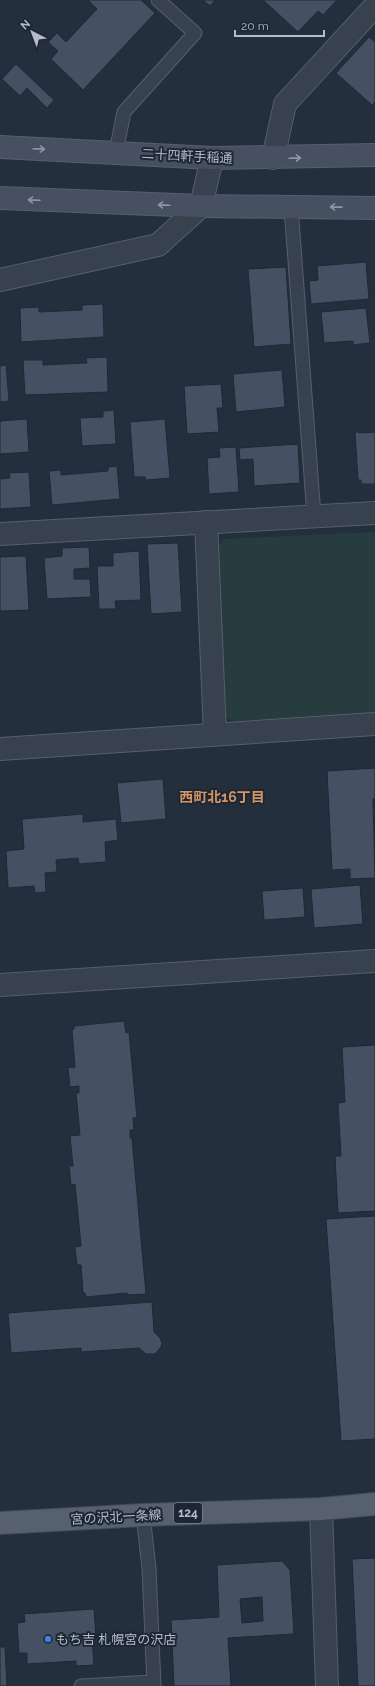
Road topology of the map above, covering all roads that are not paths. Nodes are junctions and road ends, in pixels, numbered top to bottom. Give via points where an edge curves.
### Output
1 (158, 0) edge
2 (375, 6) edge
3 (0, 147) edge
4 (116, 152) junction
5 (375, 155) edge
6 (212, 158) junction
7 (273, 158) junction
8 (0, 198) edge
9 (201, 206) junction
10 (291, 207) junction
11 (375, 208) edge
12 (0, 280) edge
13 (375, 513) edge
14 (314, 516) junction
15 (206, 522) junction
16 (0, 534) edge
17 (375, 724) edge
18 (215, 734) junction
19 (0, 749) edge
20 (375, 961) edge
21 (0, 985) edge
22 (375, 1504) edge
23 (321, 1509) junction
24 (143, 1515) junction
25 (0, 1523) edge
26 (153, 1684) edge
27 (81, 1686) edge
28 (327, 1686) edge

1 - 4 lane via 196,33 124,112
2 - 7 street via 285,104
3 -> 4 street, 二十四軒手稲通
4 - 6 street, 二十四軒手稲通
7 -> 5 street, 二十四軒手稲通
6 - 7 street, 二十四軒手稲通
6 - 9 street
9 -> 8 street
9 - 10 street
9 - 12 street via 158,245
11 -> 10 street
10 - 14 lane
13 - 14 street
14 - 15 street
15 - 16 street
15 - 18 street
17 - 18 street
18 - 19 street
20 - 21 street
22 - 23 main road, 宮の沢北一条線 / 124
23 - 24 main road, 宮の沢北一条線 / 124
23 - 28 street
24 - 25 main road, 宮の沢北一条線 / 124
24 - 26 lane via 149,1568
26 - 27 lane

